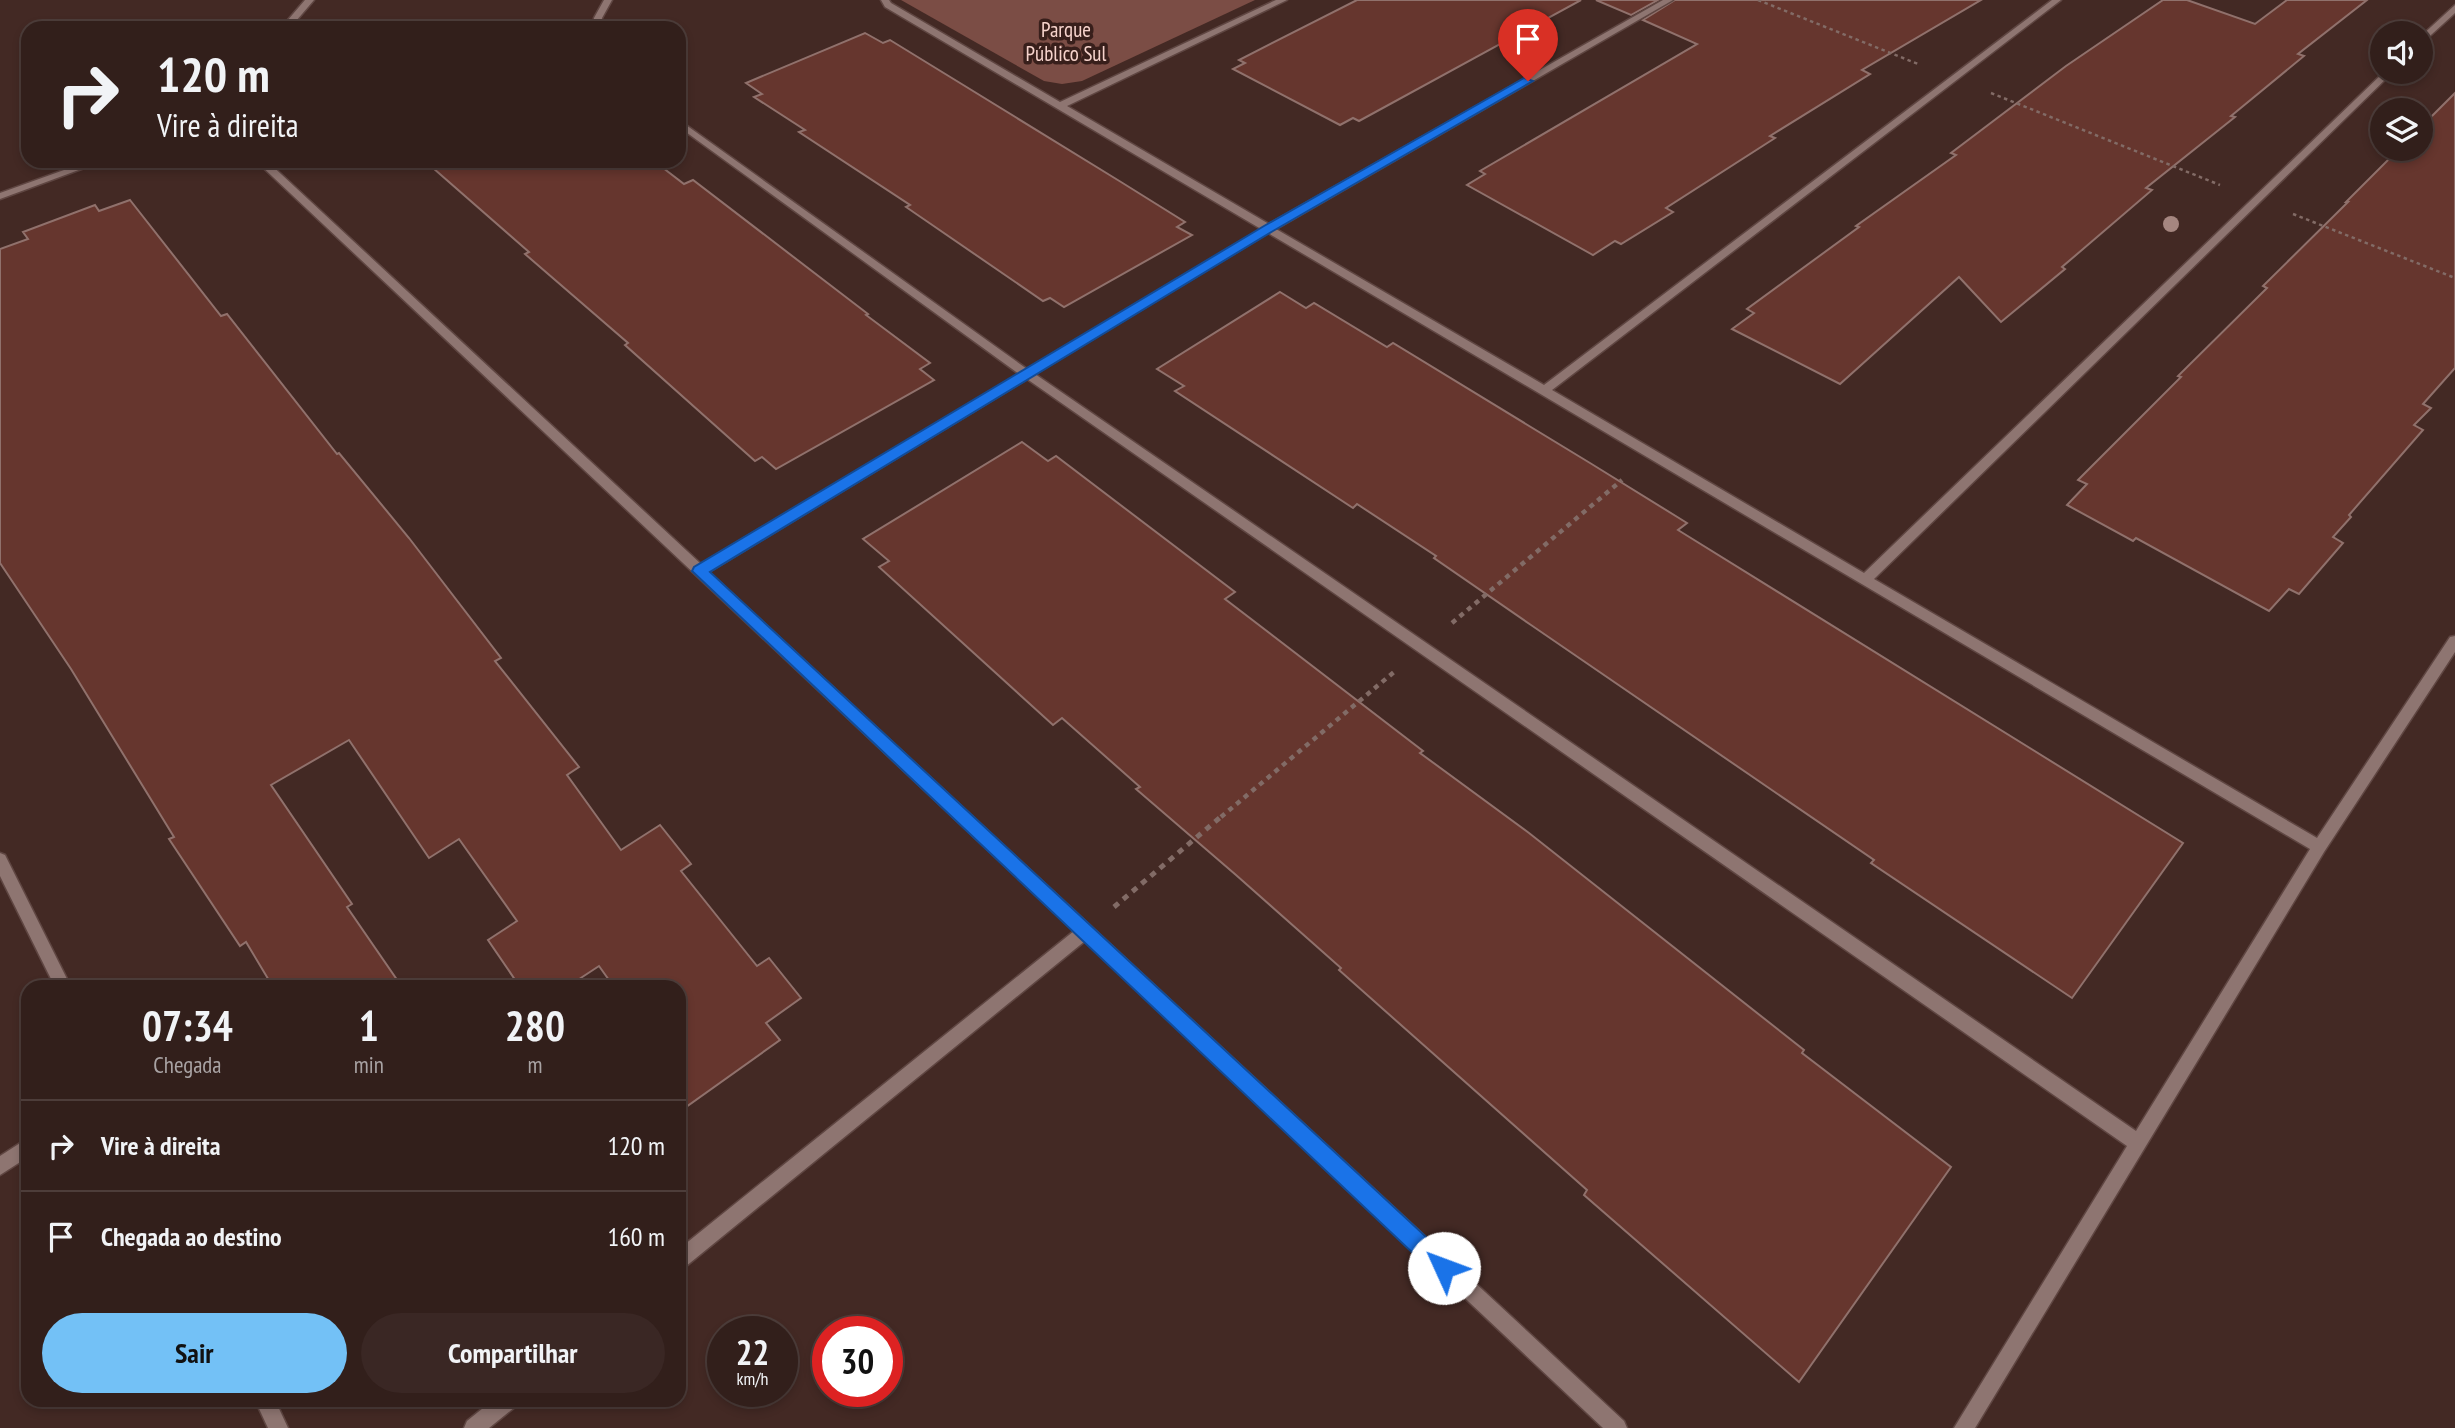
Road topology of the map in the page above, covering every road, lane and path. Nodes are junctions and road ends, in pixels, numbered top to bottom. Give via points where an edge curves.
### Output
1 (310, 0) edge
2 (608, 0) edge
3 (885, 0) edge
4 (1283, 0) edge
5 (1669, 0) edge
6 (1758, 0) edge
7 (2057, 0) edge
8 (2455, 8) edge
9 (291, 21) edge
10 (598, 21) edge
11 (2433, 29) edge
12 (1955, 78) junction
13 (2377, 84) edge
14 (1059, 106) junction
15 (686, 128) edge
16 (78, 168) edge
17 (268, 168) edge
18 (0, 196) edge
19 (2258, 200) junction
20 (1268, 229) junction
21 (2455, 278) edge
22 (1028, 375) junction
23 (1544, 391) junction
24 (1652, 454) junction
25 (700, 571) junction
26 (1866, 580) junction
27 (2455, 641) edge
28 (1423, 648) junction
29 (2319, 847) junction
30 (0, 860) edge
31 (1085, 932) junction
32 (60, 980) edge
33 (2138, 1143) junction
34 (21, 1152) edge
35 (0, 1166) edge
36 (686, 1255) edge
37 (268, 1407) edge
38 (500, 1407) edge
39 (278, 1428) edge
40 (474, 1428) edge
41 (1616, 1428) edge
42 (1964, 1428) edge

1 - 9 street
2 - 10 street
3 - 14 street
4 - 14 street
5 - 20 street
6 - 12 path
7 - 12 street
8 - 11 street
12 - 19 path
12 - 23 street
13 - 19 street
14 - 20 street
15 - 22 street
16 - 18 street
17 - 25 street
19 - 21 path
19 - 26 street
20 - 22 street
20 - 23 street
22 - 25 street
22 - 28 street
23 - 24 street
24 - 26 street
24 - 28 path
25 - 31 street
26 - 29 street
27 - 29 street
28 - 31 path
28 - 33 street
29 - 33 street
30 - 32 street
31 - 36 street
31 - 41 street
33 - 42 street
34 - 35 street
37 - 39 street
38 - 40 street

